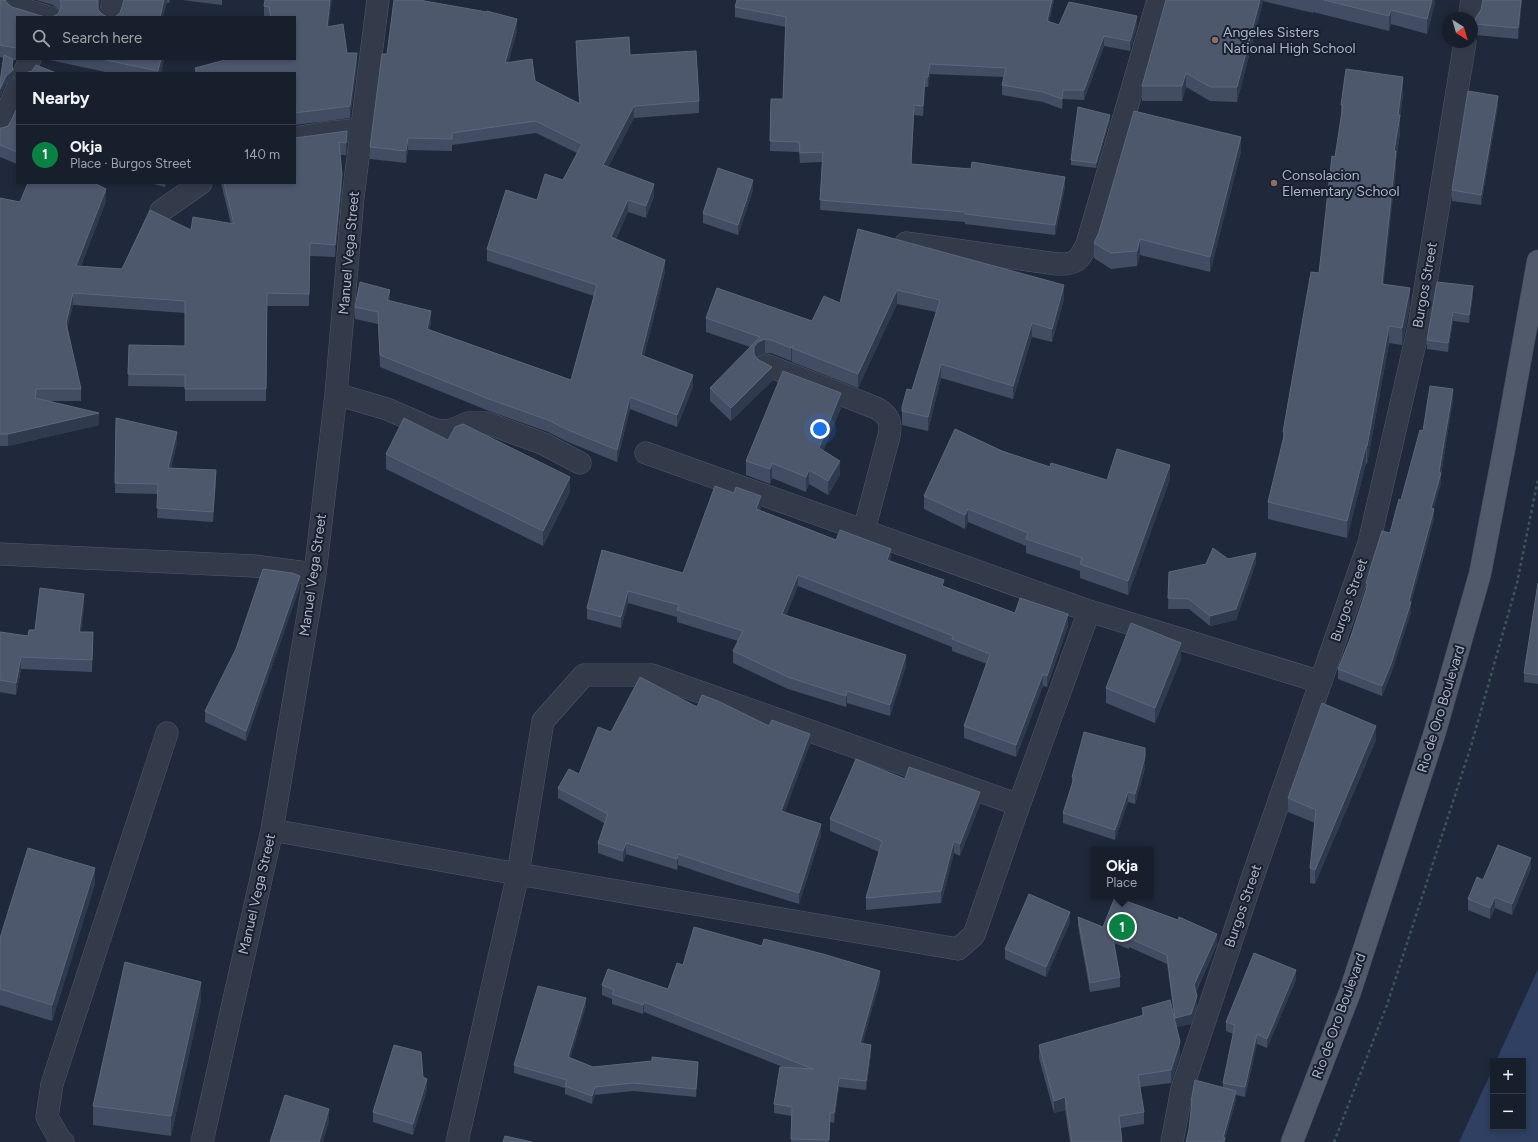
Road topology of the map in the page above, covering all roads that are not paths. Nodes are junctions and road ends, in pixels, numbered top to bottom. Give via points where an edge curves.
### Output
1 (113, 0) edge
2 (378, 0) edge
3 (1158, 0) edge
4 (1472, 0) edge
5 (16, 7) edge
6 (1470, 12) edge
7 (46, 16) edge
8 (110, 16) edge
9 (1464, 48) edge
10 (30, 60) edge
11 (24, 72) edge
12 (16, 91) edge
13 (0, 128) edge
14 (362, 129) junction
15 (296, 138) edge
16 (200, 184) edge
17 (161, 211) dead end
18 (906, 244) edge
19 (1538, 261) edge
20 (766, 365) edge
21 (336, 394) junction
22 (646, 453) dead end
23 (580, 463) dead end
24 (864, 530) junction
25 (0, 554) edge
26 (315, 574) junction
27 (1089, 611) junction
28 (1321, 682) junction
29 (168, 733) dead end
30 (1019, 805) junction
31 (272, 830) junction
32 (518, 874) junction
33 (62, 1142) edge
34 (202, 1142) edge
35 (456, 1142) edge
36 (1172, 1142) edge
37 (1292, 1142) edge

1 - 8 street
2 - 14 street, Manuel Vega Street
3 - 18 street via 1087,244 1080,259 1068,265
4 - 6 street
5 - 7 street
9 - 28 street, Burgos Street via 1419,326 1369,543
10 - 11 street
12 - 13 street
14 - 15 street
14 - 21 street, Manuel Vega Street via 353,197
16 - 17 street
19 - 37 main road, Rio de Oro Boulevard via 1480,574 1434,735 1350,992
20 - 24 street via 876,408 888,417 891,424 889,436
21 - 23 street via 387,409 435,430 448,431 468,423 487,423 544,444
21 - 26 street, Manuel Vega Street
22 - 24 street
24 - 27 street
25 - 26 street via 254,566
26 - 31 street, Manuel Vega Street
27 - 28 street
27 - 30 street
28 - 36 street, Burgos Street via 1250,883 1182,1089
29 - 33 street via 52,1084 46,1117
30 - 32 street via 974,935 958,949
30 - 32 street via 652,675 584,675 543,721
31 - 32 street
31 - 34 street, Manuel Vega Street
32 - 35 street

